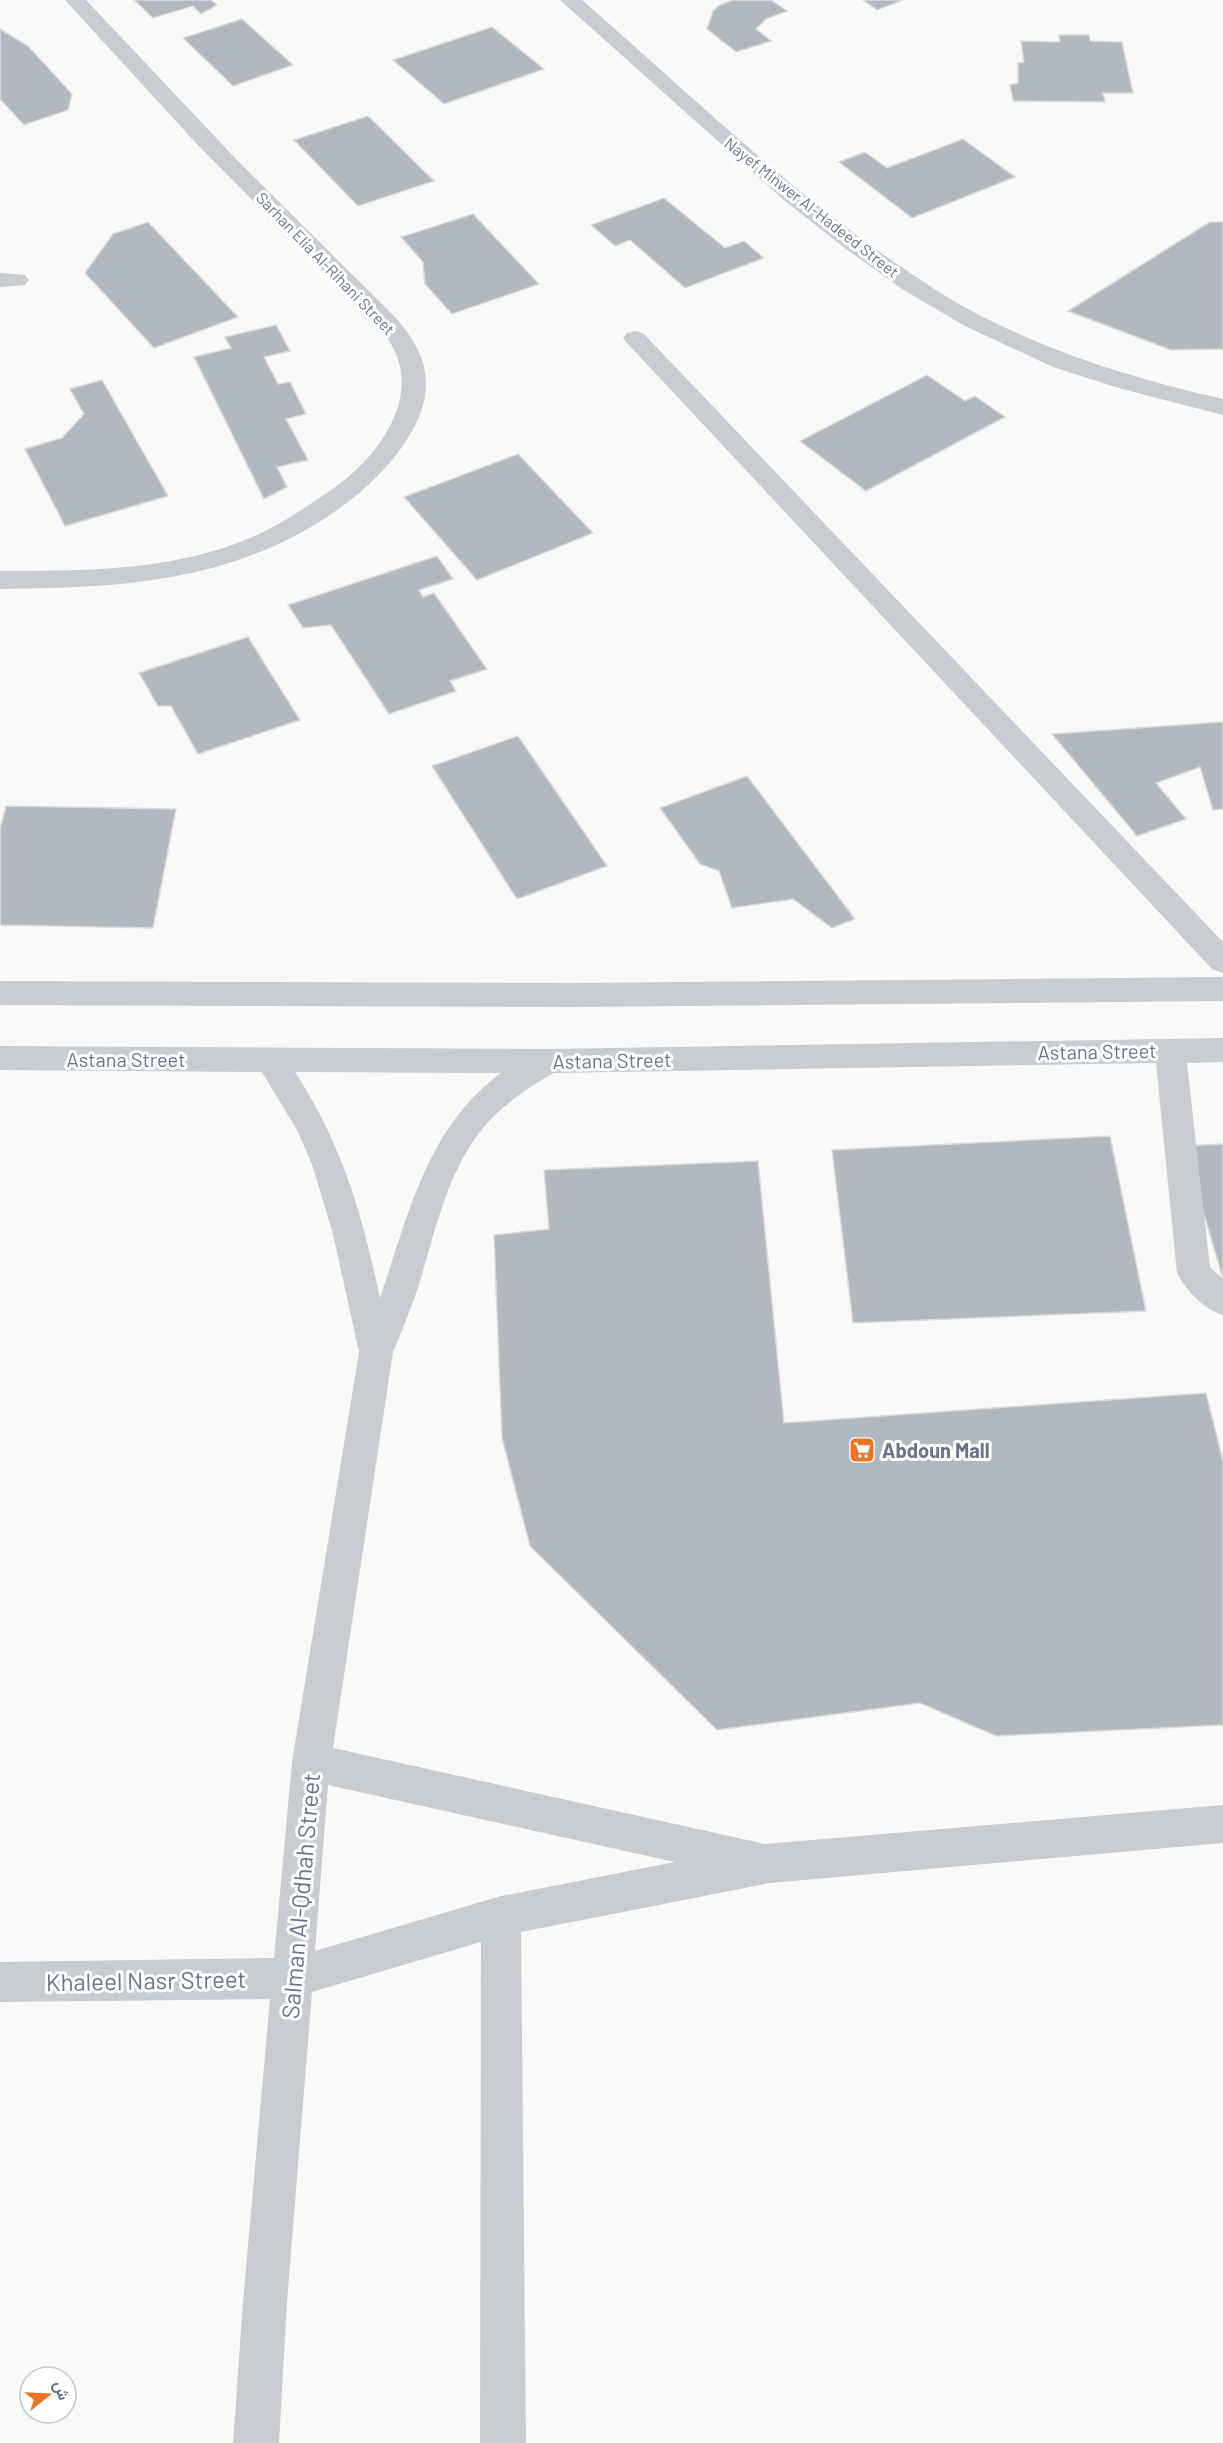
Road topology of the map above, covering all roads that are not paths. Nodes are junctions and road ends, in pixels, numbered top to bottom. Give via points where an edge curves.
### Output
1 (75, 0) edge
2 (581, 2) edge
3 (635, 338) dead end
4 (1223, 407) edge
5 (0, 580) edge
6 (1223, 960) edge
7 (1223, 988) edge
8 (0, 993) edge
9 (1170, 1050) junction
10 (1223, 1050) edge
11 (0, 1058) edge
12 (270, 1059) junction
13 (549, 1061) junction
14 (1223, 1301) edge
15 (376, 1353) junction
16 (311, 1762) junction
17 (1223, 1824) edge
18 (770, 1863) junction
19 (501, 1917) junction
20 (292, 1978) junction
21 (0, 1982) edge
22 (256, 2443) edge
23 (503, 2443) edge

1 - 5 street, Sarhan Elia Al-Rihani Street via 282,219 387,322 404,343 414,367 416,392 406,422 385,454 356,483 279,536 207,563 151,574
2 - 4 street, Nayef Minwer Al-Hadeed Street via 729,143 897,275 964,316 1040,354 1110,378
3 - 6 street
7 - 8 street via 584,995
9 - 10 street, Astana Street
9 - 13 street, Astana Street
9 - 14 street via 1194,1273
11 - 12 street, Astana Street
12 - 13 street, Astana Street
12 - 15 street, Salman Al-Qdhah Street via 328,1163 343,1210
13 - 15 street, Salman Al-Qdhah Street via 509,1084 470,1120 451,1148 434,1181 389,1327
15 - 16 street, Salman Al-Qdhah Street
16 - 18 street
16 - 20 street, Salman Al-Qdhah Street
17 - 18 street
18 - 19 street, Khaleel Nasr Street
19 - 20 street, Khaleel Nasr Street
19 - 23 street
20 - 21 street, Khaleel Nasr Street
20 - 22 street, Salman Al-Qdhah Street

